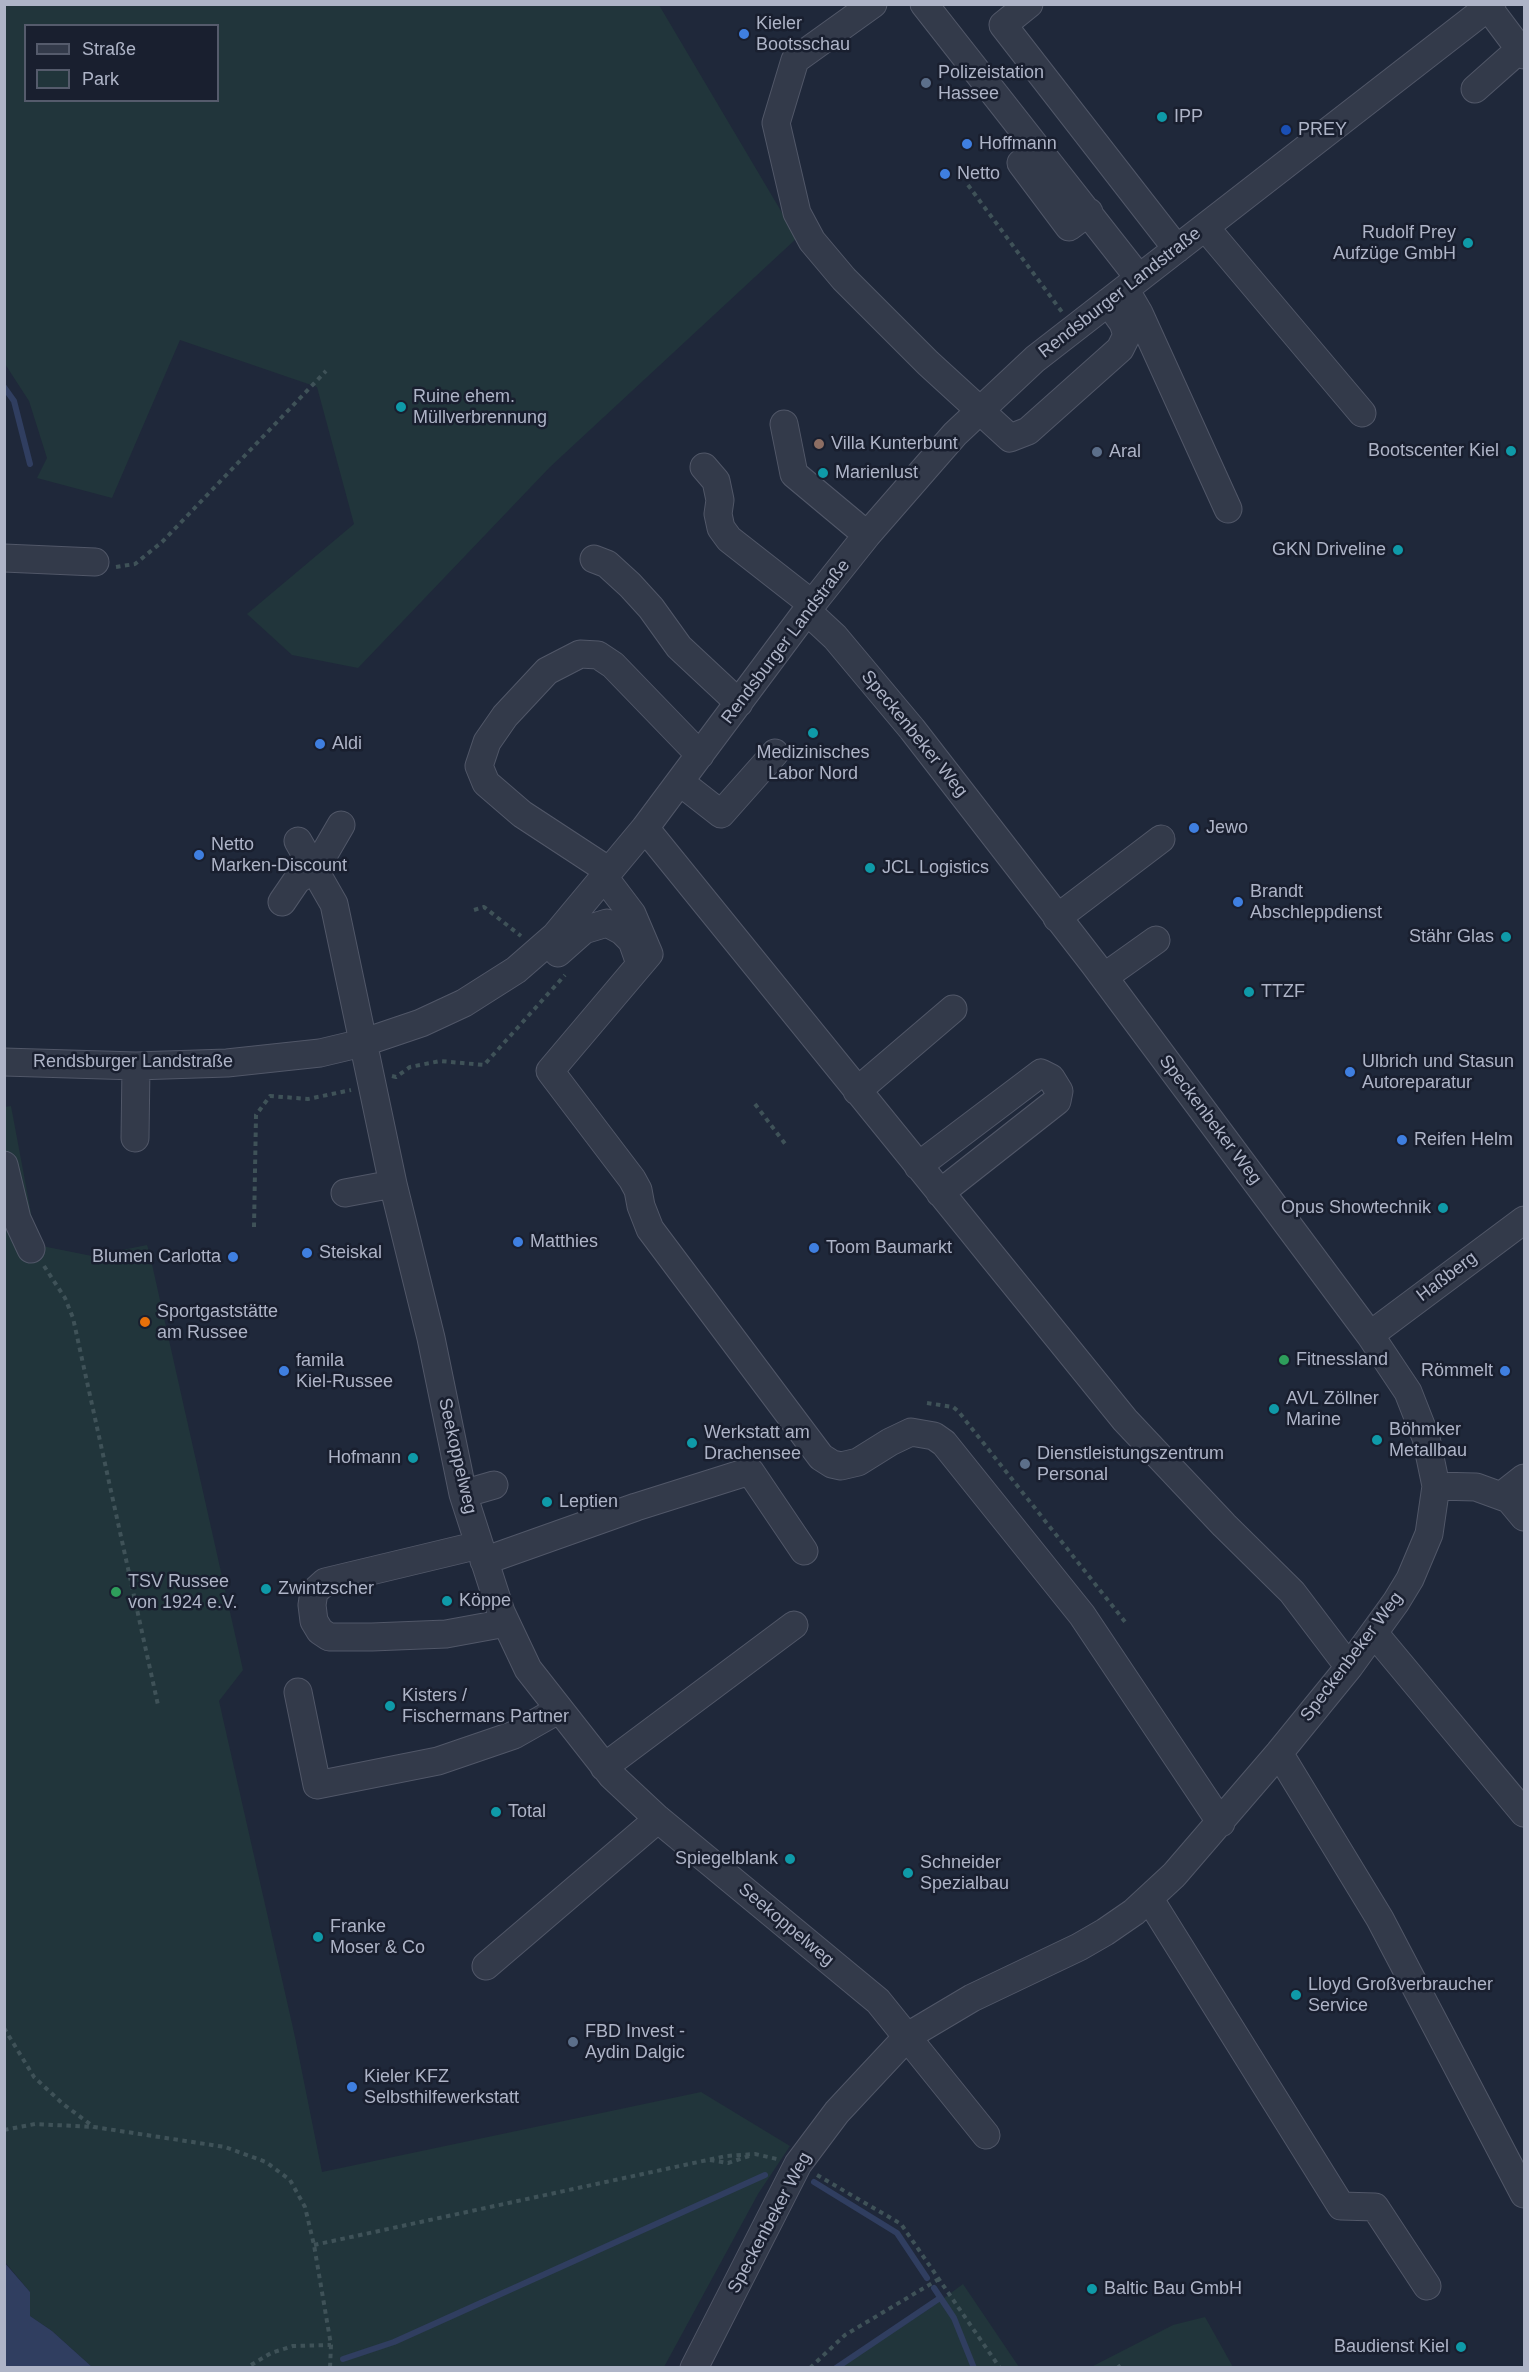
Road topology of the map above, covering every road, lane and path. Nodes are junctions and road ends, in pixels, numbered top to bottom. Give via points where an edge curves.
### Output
1 (873, 4) edge
2 (924, 4) edge
3 (1029, 4) edge
4 (1490, 6) edge
5 (1522, 52) edge
6 (1475, 89) dead end
7 (1020, 163) dead end
8 (968, 184) dead end
9 (1089, 212) junction
10 (1205, 227) junction
11 (1177, 249) junction
12 (1124, 290) junction
13 (1074, 329) junction
14 (326, 371) dead end
15 (981, 410) junction
16 (1362, 413) dead end
17 (784, 424) dead end
18 (4, 454) edge
19 (704, 467) dead end
20 (4, 485) edge
21 (1228, 508) dead end
22 (867, 535) junction
23 (4, 558) edge
24 (594, 559) dead end
25 (95, 562) joint
26 (810, 607) junction
27 (739, 703) junction
28 (775, 753) dead end
29 (700, 755) junction
30 (680, 782) junction
31 (341, 825) dead end
32 (645, 828) junction
33 (1161, 839) dead end
34 (298, 841) dead end
35 (316, 868) junction
36 (606, 874) junction
37 (282, 902) dead end
38 (474, 910) dead end
39 (1057, 918) junction
40 (1156, 940) dead end
41 (541, 949) junction
42 (644, 959) junction
43 (570, 969) dead end
44 (1104, 977) junction
45 (489, 989) junction
46 (953, 1009) dead end
47 (362, 1043) junction
48 (4, 1062) edge
49 (136, 1066) junction
50 (371, 1083) junction
51 (856, 1090) junction
52 (755, 1104) dead end
53 (135, 1138) dead end
54 (786, 1145) dead end
55 (4, 1165) edge
56 (918, 1166) junction
57 (393, 1184) junction
58 (345, 1193) dead end
59 (940, 1193) junction
60 (1524, 1220) edge
61 (254, 1227) dead end
62 (31, 1249) joint
63 (1370, 1335) junction
64 (927, 1403) dead end
65 (1524, 1478) edge
66 (494, 1485) dead end
67 (1436, 1486) junction
68 (463, 1494) junction
69 (1501, 1496) junction
70 (1524, 1517) edge
71 (804, 1551) dead end
72 (482, 1553) junction
73 (506, 1623) junction
74 (1126, 1623) dead end
75 (794, 1625) dead end
76 (1374, 1633) junction
77 (1349, 1667) junction
78 (298, 1692) dead end
79 (158, 1706) dead end
80 (558, 1710) junction
81 (1278, 1753) junction
82 (604, 1767) junction
83 (1524, 1813) edge
84 (658, 1819) junction
85 (1221, 1823) junction
86 (1149, 1898) junction
87 (486, 1966) dead end
88 (4, 2028) edge
89 (908, 2036) junction
90 (94, 2127) junction
91 (4, 2130) edge
92 (986, 2135) dead end
93 (798, 2164) junction
94 (1524, 2194) edge
95 (314, 2246) junction
96 (939, 2279) junction
97 (1427, 2286) dead end
98 (331, 2345) junction
99 (252, 2365) dead end
100 (330, 2367) edge
101 (694, 2367) edge
102 (810, 2367) edge
103 (1000, 2367) edge

1 - 15 street via 795,60 776,123 797,213 812,241 844,279
2 - 9 street
3 - 11 street via 1003,25
4 - 5 street
4 - 10 street, Rendsburger Landstraße
5 - 6 street
7 - 9 street via 1069,227
8 - 13 path
9 - 12 street
10 - 11 street, Rendsburger Landstraße
10 - 16 street
11 - 12 street, Rendsburger Landstraße
12 - 13 street, Rendsburger Landstraße
12 - 15 street via 1123,323 1127,335 1120,349 1052,411 1028,431 1010,438
12 - 21 street via 1139,313
13 - 15 street, Rendsburger Landstraße
14 - 25 path via 162,542 135,564 114,568
15 - 22 street, Rendsburger Landstraße via 934,456
17 - 22 street via 794,474
18 - 20 path
19 - 26 street, Speckenbeker Weg via 716,481 718,514 725,533
22 - 26 street, Rendsburger Landstraße
23 - 25 street
24 - 27 street via 607,564 630,585 657,614 679,647
26 - 27 street, Rendsburger Landstraße
26 - 39 street, Speckenbeker Weg via 912,729
27 - 29 street, Rendsburger Landstraße
28 - 30 street via 721,814
29 - 30 street, Rendsburger Landstraße
29 - 36 street via 614,665 598,655 580,654 547,671 505,716 487,742 479,766 486,783
30 - 32 street, Rendsburger Landstraße
31 - 35 street
32 - 36 street, Rendsburger Landstraße
32 - 51 street
33 - 39 street
34 - 35 street, Seekoppelweg
35 - 37 street via 297,880
35 - 47 street, Seekoppelweg via 334,904
36 - 41 street, Rendsburger Landstraße
36 - 42 street via 632,914
38 - 41 path via 484,907
39 - 44 street, Speckenbeker Weg
40 - 44 street
41 - 45 street, Rendsburger Landstraße
42 - 45 street via 622,931 607,922 594,924 545,964
42 - 85 street via 550,1071 632,1179 650,1229 826,1460 841,1466 858,1462 911,1432 934,1436 944,1443 1082,1615
43 - 50 path via 484,1065 440,1060
44 - 63 street, Speckenbeker Weg
45 - 47 street, Rendsburger Landstraße via 421,1023
46 - 51 street
47 - 49 street, Rendsburger Landstraße via 320,1053 227,1063
47 - 50 street, Seekoppelweg
48 - 49 street, Rendsburger Landstraße
49 - 53 street
50 - 57 street, Seekoppelweg
50 - 61 path via 308,1099 270,1096 256,1115
51 - 56 street
52 - 54 path
55 - 62 street via 17,1219
56 - 59 street
56 - 59 street via 1041,1073 1051,1078 1059,1091 1057,1101
57 - 58 street
57 - 68 street, Seekoppelweg via 431,1338
59 - 77 street via 1125,1420 1292,1592
60 - 63 street, Haßberg
62 - 79 path via 54,1280 73,1318
63 - 67 street, Speckenbeker Weg via 1408,1392 1426,1438
64 - 74 path via 958,1411
65 - 69 street
66 - 68 street
67 - 69 street via 1476,1487
67 - 76 street, Speckenbeker Weg via 1433,1515 1421,1553 1410,1579
68 - 72 street, Seekoppelweg
69 - 70 street via 1509,1498
71 - 72 street via 750,1471
72 - 73 street, Seekoppelweg
72 - 73 street via 325,1582 314,1592 314,1621 328,1637 447,1634
73 - 80 street, Seekoppelweg via 528,1669
75 - 82 street
76 - 77 street, Speckenbeker Weg
76 - 83 street
77 - 81 street, Speckenbeker Weg
78 - 80 street via 317,1785 438,1761 514,1735
80 - 82 street, Seekoppelweg
81 - 85 street, Speckenbeker Weg
81 - 94 street via 1380,1919
82 - 84 street, Seekoppelweg
84 - 87 street
84 - 89 street, Seekoppelweg via 878,2001
85 - 86 street, Speckenbeker Weg
86 - 89 street, Speckenbeker Weg via 1079,1947 972,1998
86 - 97 street via 1341,2206 1375,2207
88 - 90 path via 34,2077
89 - 92 street, Seekoppelweg
89 - 93 street, Speckenbeker Weg via 837,2112
90 - 91 path via 35,2124
90 - 95 path via 225,2146 266,2162 290,2180 305,2207
93 - 95 path via 755,2154 706,2160
93 - 96 path via 901,2224
93 - 101 street, Speckenbeker Weg
95 - 98 path
96 - 102 path via 844,2335
96 - 103 path
98 - 99 path via 293,2346
98 - 100 path

